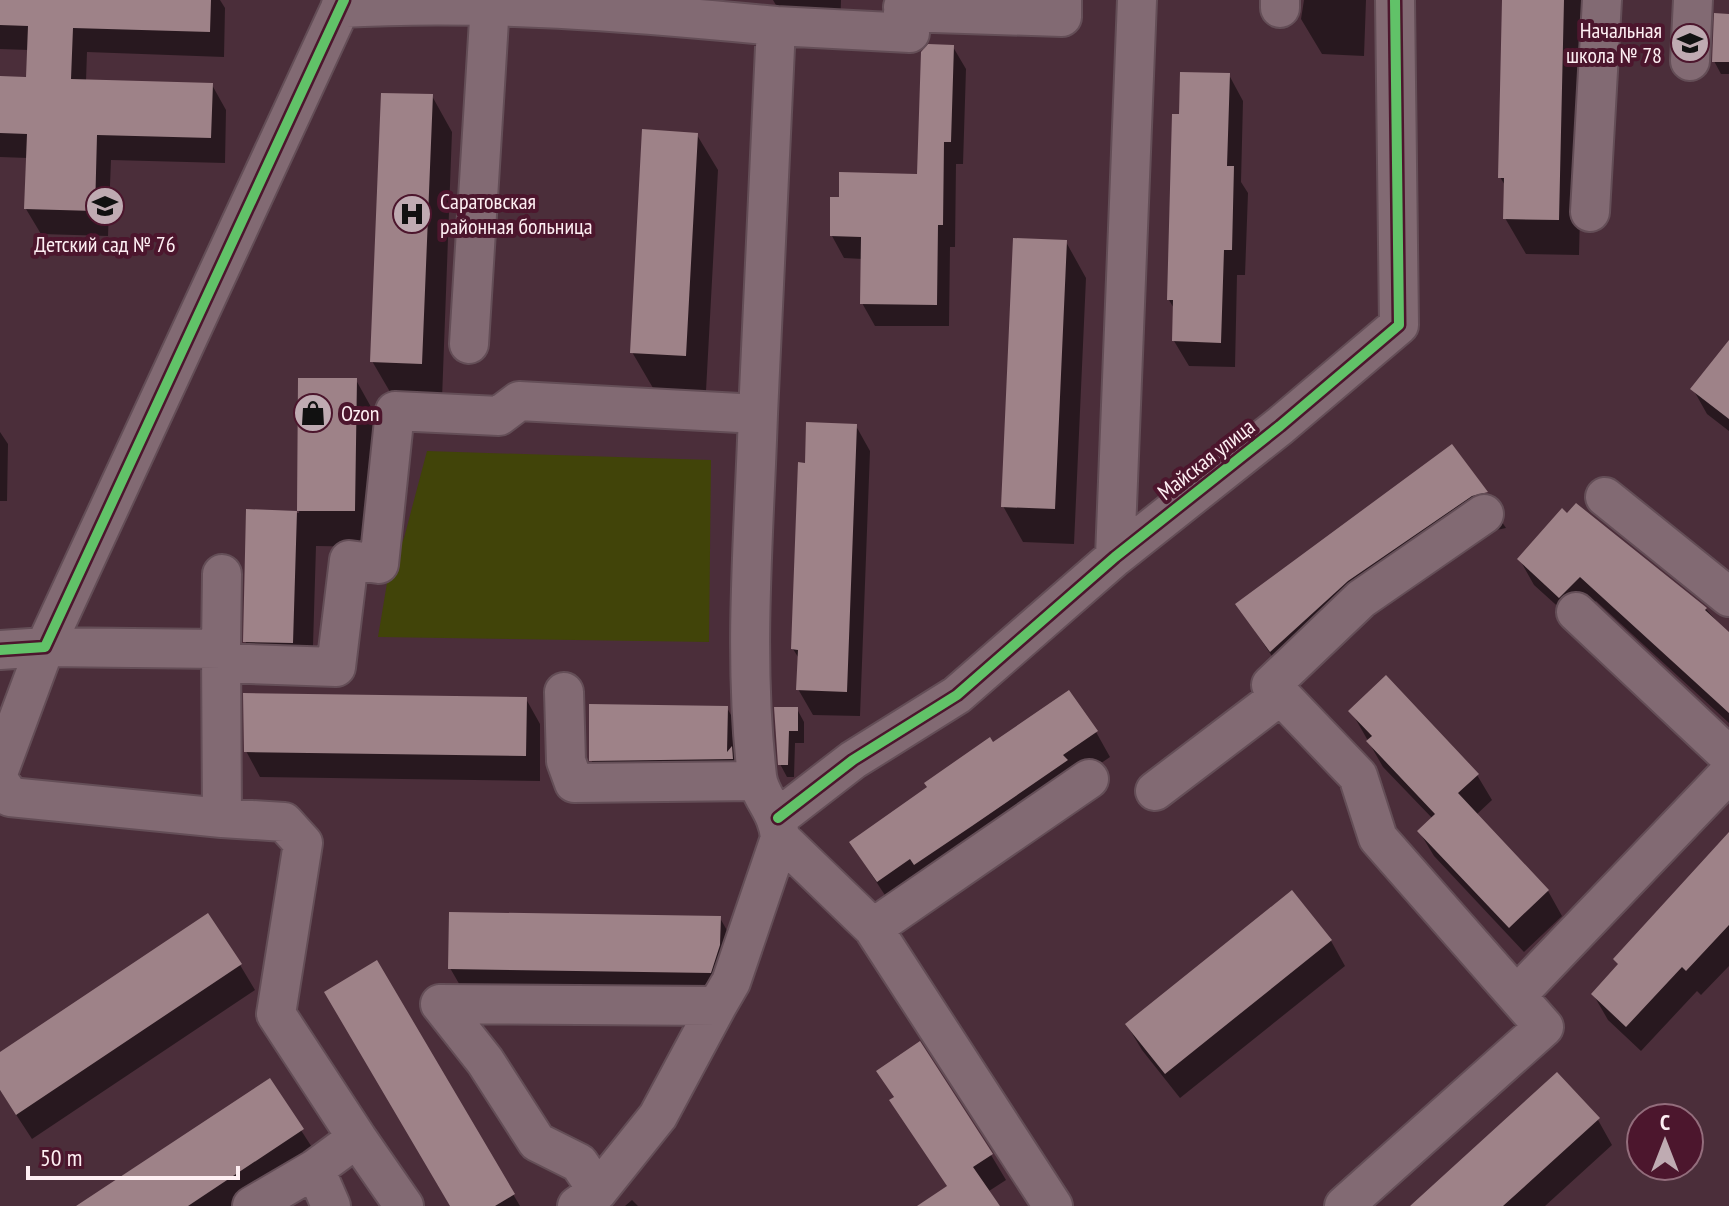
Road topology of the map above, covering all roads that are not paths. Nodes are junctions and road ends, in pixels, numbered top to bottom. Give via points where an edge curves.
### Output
1 (1062, 0) edge
2 (1137, 0) edge
3 (1395, 0) edge
4 (1602, 0) edge
5 (1693, 0) edge
6 (427, 1) edge
7 (342, 4) edge
8 (490, 4) junction
9 (596, 4) edge
10 (903, 6) edge
11 (865, 16) edge
12 (776, 26) junction
13 (1690, 61) dead end
14 (1590, 212) dead end
15 (469, 344) dead end
16 (758, 414) junction
17 (1605, 497) dead end
18 (1484, 514) dead end
19 (1115, 557) junction
20 (222, 574) dead end
21 (1729, 597) edge
22 (1576, 612) dead end
23 (45, 647) junction
24 (0, 650) edge
25 (221, 656) junction
26 (564, 692) dead end
27 (1281, 695) junction
28 (1729, 756) edge
29 (0, 768) edge
30 (1729, 773) edge
31 (1089, 779) dead end
32 (757, 781) junction
33 (0, 782) edge
34 (1155, 791) dead end
35 (222, 818) junction
36 (779, 828) junction
37 (873, 928) junction
38 (1517, 995) junction
39 (717, 1006) junction
40 (357, 1138) junction
41 (315, 1169) junction
42 (588, 1199) edge
43 (252, 1206) edge
44 (331, 1206) edge
45 (404, 1206) edge
46 (1053, 1206) edge
47 (1344, 1206) edge

1 - 10 street via 1062,17
2 - 19 street
3 - 19 street, Майская улица via 1399,325
4 - 14 street
5 - 13 street
6 - 7 street
6 - 8 street
7 - 23 street
8 - 9 street
8 - 15 street
9 - 12 street
10 - 11 street via 910,33
11 - 12 street
12 - 16 street
16 - 25 street via 519,401 499,416 395,411 379,564 349,560 336,667
16 - 32 street via 749,642
17 - 21 street
18 - 27 street via 1361,599 1271,685
19 - 36 street, Майская улица via 957,695 853,760
20 - 25 street
22 - 28 street
23 - 24 street
23 - 25 street
23 - 29 street
25 - 35 street
26 - 32 street via 566,761 574,783
27 - 34 street
27 - 38 street via 1358,776 1378,838
30 - 38 street
31 - 37 street
32 - 36 street
33 - 35 street via 10,797
35 - 40 street via 284,822 303,843 276,1014
36 - 37 street
36 - 39 street via 731,982
37 - 46 street
38 - 47 street via 1544,1027
39 - 42 street via 658,1116
39 - 42 street via 440,1004 485,1061 537,1142 579,1163
40 - 41 street
40 - 45 street
41 - 43 street
41 - 44 street

